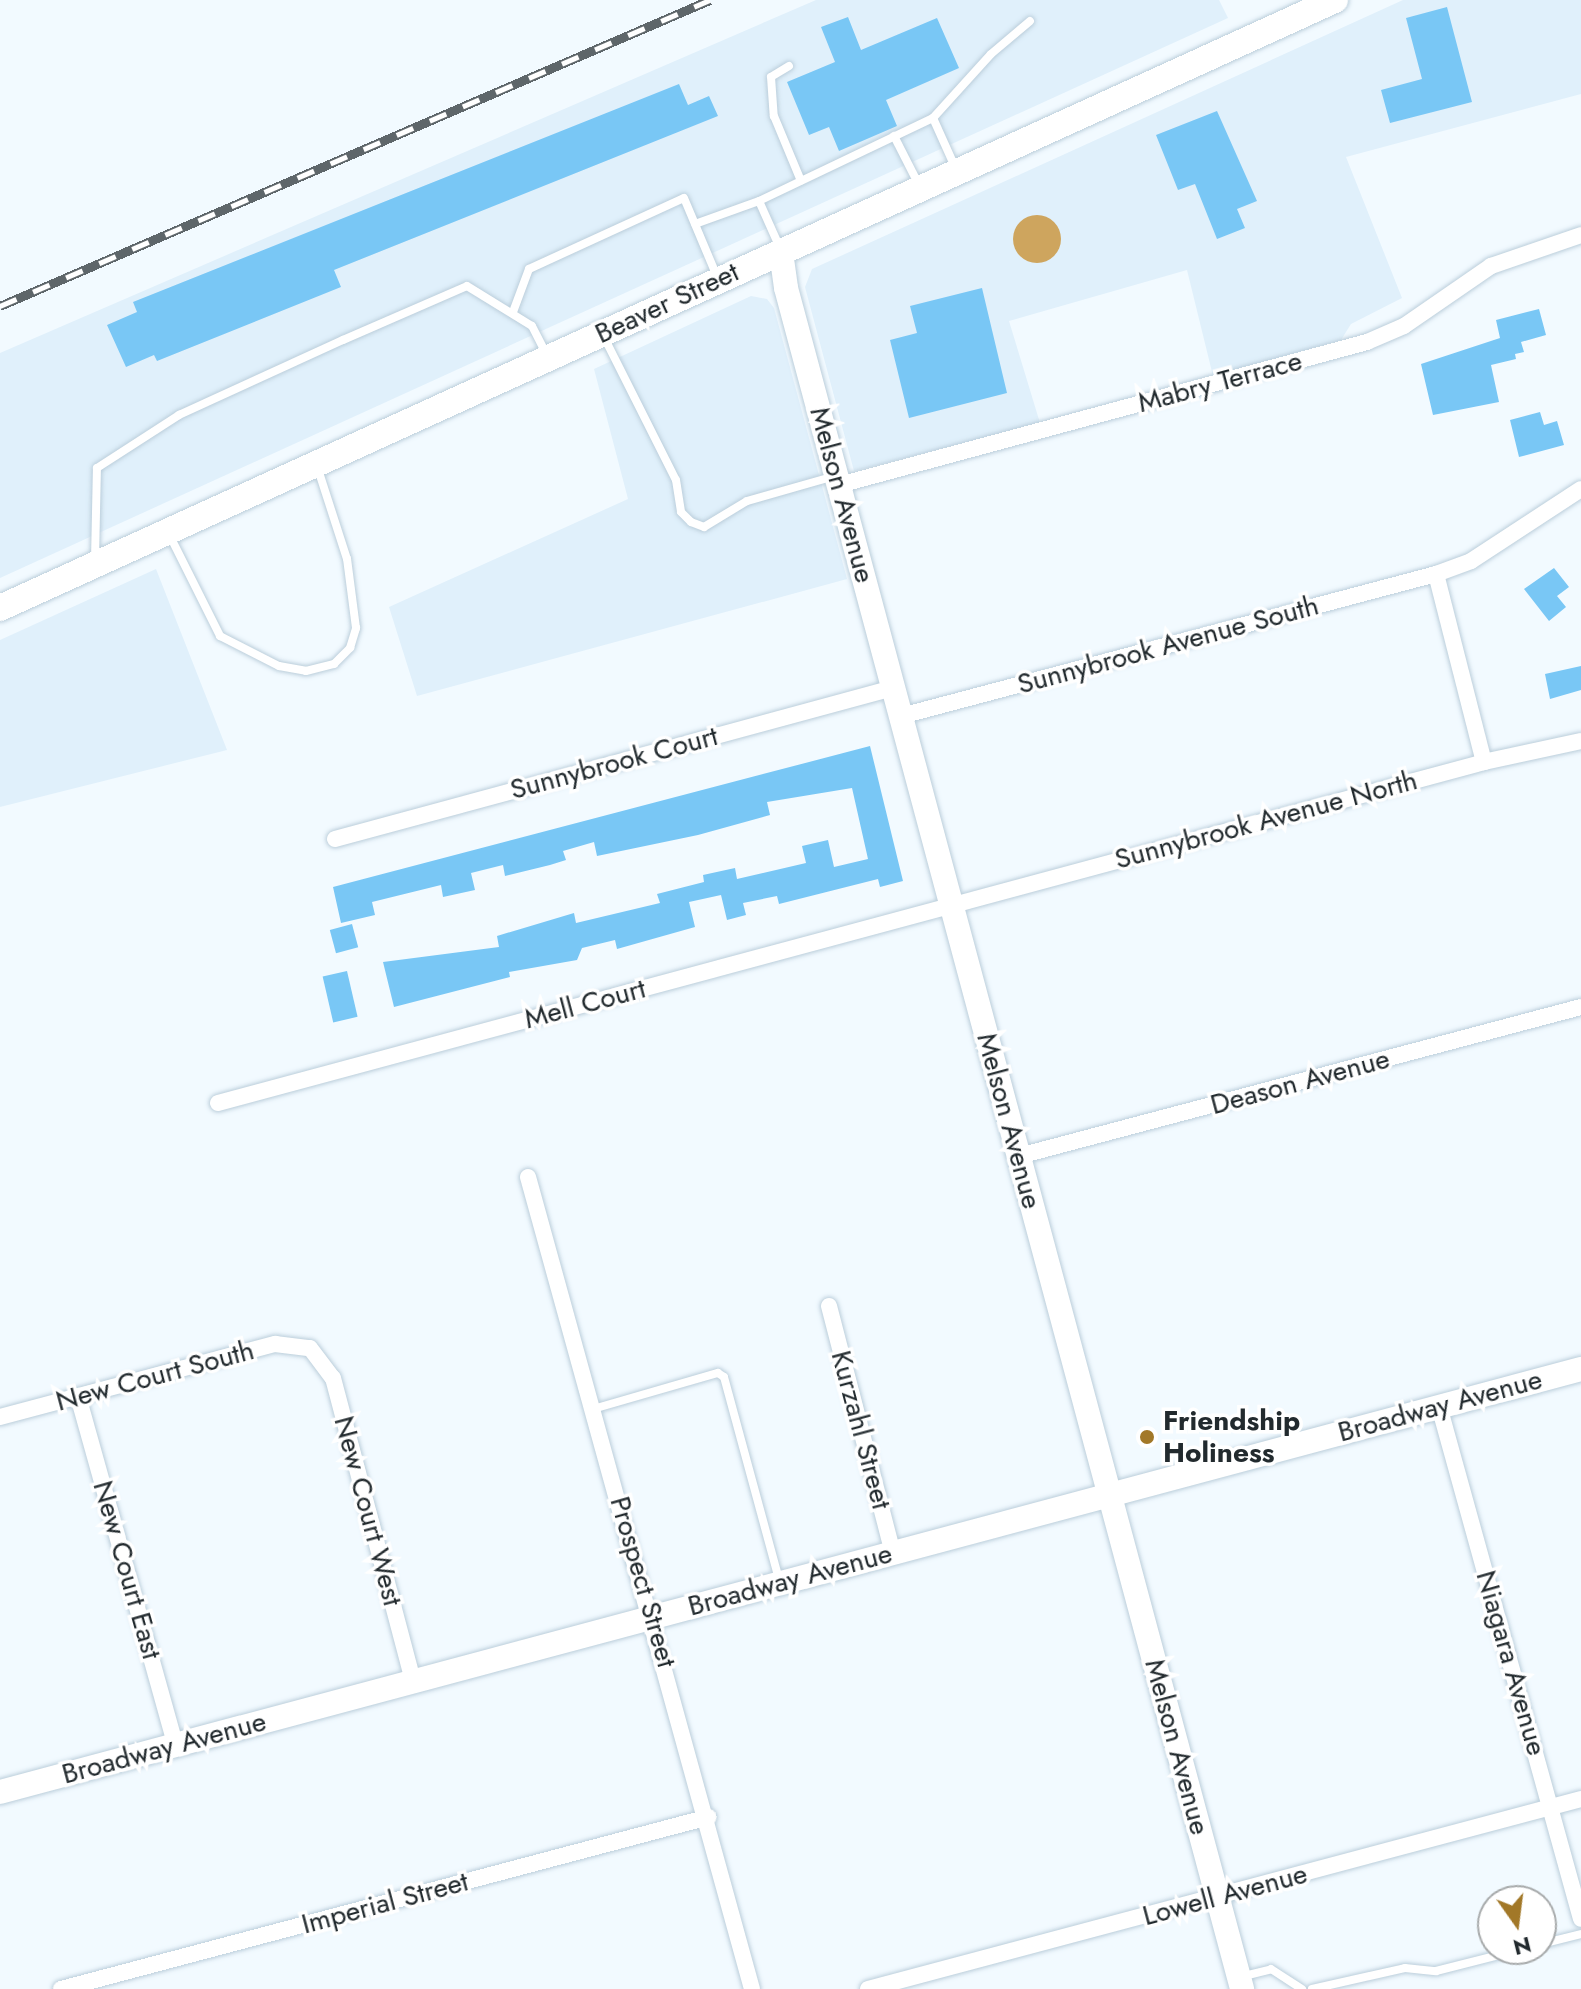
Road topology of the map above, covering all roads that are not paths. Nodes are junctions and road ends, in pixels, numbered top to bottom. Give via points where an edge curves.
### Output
1 (1335, 0) edge
2 (1030, 21) dead end
3 (789, 66) dead end
4 (933, 118) junction
5 (894, 136) junction
6 (957, 172) junction
7 (801, 181) junction
8 (920, 188) junction
9 (759, 201) junction
10 (695, 224) junction
11 (1581, 235) edge
12 (781, 252) junction
13 (718, 280) junction
14 (513, 312) junction
15 (602, 333) junction
16 (548, 358) junction
17 (316, 464) junction
18 (838, 480) junction
19 (1581, 489) edge
20 (168, 532) junction
21 (95, 565) junction
22 (1436, 574) junction
23 (0, 608) edge
24 (893, 688) junction
25 (901, 716) junction
26 (1581, 741) edge
27 (1484, 762) junction
28 (335, 839) dead end
29 (951, 905) junction
30 (1581, 1007) edge
31 (218, 1103) dead end
32 (1019, 1156) junction
33 (528, 1177) dead end
34 (829, 1306) dead end
35 (310, 1348) joint
36 (1581, 1369) edge
37 (78, 1396) junction
38 (1439, 1406) junction
39 (593, 1409) junction
40 (0, 1417) edge
41 (1109, 1494) junction
42 (893, 1553) junction
43 (780, 1583) junction
44 (653, 1617) junction
45 (413, 1681) junction
46 (175, 1744) junction
47 (0, 1792) edge
48 (1581, 1799) edge
49 (1551, 1807) junction
50 (709, 1817) junction
51 (1218, 1898) junction
52 (1581, 1919) edge
53 (1581, 1934) edge
54 (1557, 1940) edge
55 (1477, 1961) edge
56 (1241, 1983) edge
57 (61, 1989) edge
58 (752, 1989) edge
59 (868, 1989) edge
60 (1302, 1989) edge
61 (1312, 1989) edge

1 - 6 main road, Beaver Street
2 - 4 lane via 991,54
3 - 7 lane via 771,77 774,116
4 - 5 lane
4 - 6 lane
5 - 7 lane
5 - 8 lane
6 - 8 main road, Beaver Street
7 - 9 lane
8 - 12 main road, Beaver Street
9 - 10 lane
9 - 12 lane
10 - 13 lane
10 - 14 lane via 684,198 529,269
11 - 18 street, Mabry Terrace via 1491,266 1404,326 1367,342
12 - 13 main road, Beaver Street
12 - 18 street, Melson Avenue
13 - 15 main road, Beaver Street
14 - 16 lane via 532,326
14 - 21 lane via 467,286 179,415 97,468
15 - 16 main road, Beaver Street
15 - 18 lane via 676,480 681,512 691,522 704,527 747,501
16 - 17 main road, Beaver Street
17 - 20 main road, Beaver Street
17 - 20 lane via 347,559 356,628 350,648 334,664 306,671 279,666 220,636
18 - 24 street, Melson Avenue
19 - 22 street, Sunnybrook Avenue South via 1471,561
20 - 21 main road, Beaver Street
21 - 23 main road, Beaver Street
22 - 25 street, Sunnybrook Avenue South
22 - 27 street
24 - 25 street, Melson Avenue
24 - 28 street, Sunnybrook Court
25 - 29 street, Melson Avenue
26 - 27 street, Sunnybrook Avenue North
27 - 29 street, Sunnybrook Avenue North
29 - 31 street, Mell Court
29 - 32 street, Melson Avenue
30 - 32 street, Deason Avenue
32 - 41 street, Melson Avenue
33 - 39 street, Prospect Street
34 - 42 street, Kurzahl Street
35 - 37 street, New Court South via 275,1344
35 - 45 street, New Court West via 333,1378
36 - 38 street, Broadway Avenue
37 - 40 street, New Court South
37 - 46 street, New Court East
38 - 41 street, Broadway Avenue
38 - 49 street, Niagara Avenue
39 - 43 lane via 718,1373 724,1377
39 - 44 street, Prospect Street
41 - 42 street, Broadway Avenue
41 - 51 street, Melson Avenue
42 - 43 street, Broadway Avenue
43 - 44 street, Broadway Avenue
44 - 45 street, Broadway Avenue
44 - 50 street, Prospect Street
45 - 46 street, Broadway Avenue
46 - 47 street, Broadway Avenue
48 - 49 street, Lowell Avenue
49 - 51 street, Lowell Avenue
49 - 52 street, Niagara Avenue
50 - 57 street, Imperial Street
50 - 58 street, Prospect Street
51 - 56 street, Melson Avenue
51 - 59 street, Lowell Avenue
53 - 54 lane
55 - 61 lane via 1436,1971 1405,1968
56 - 60 lane via 1271,1969

